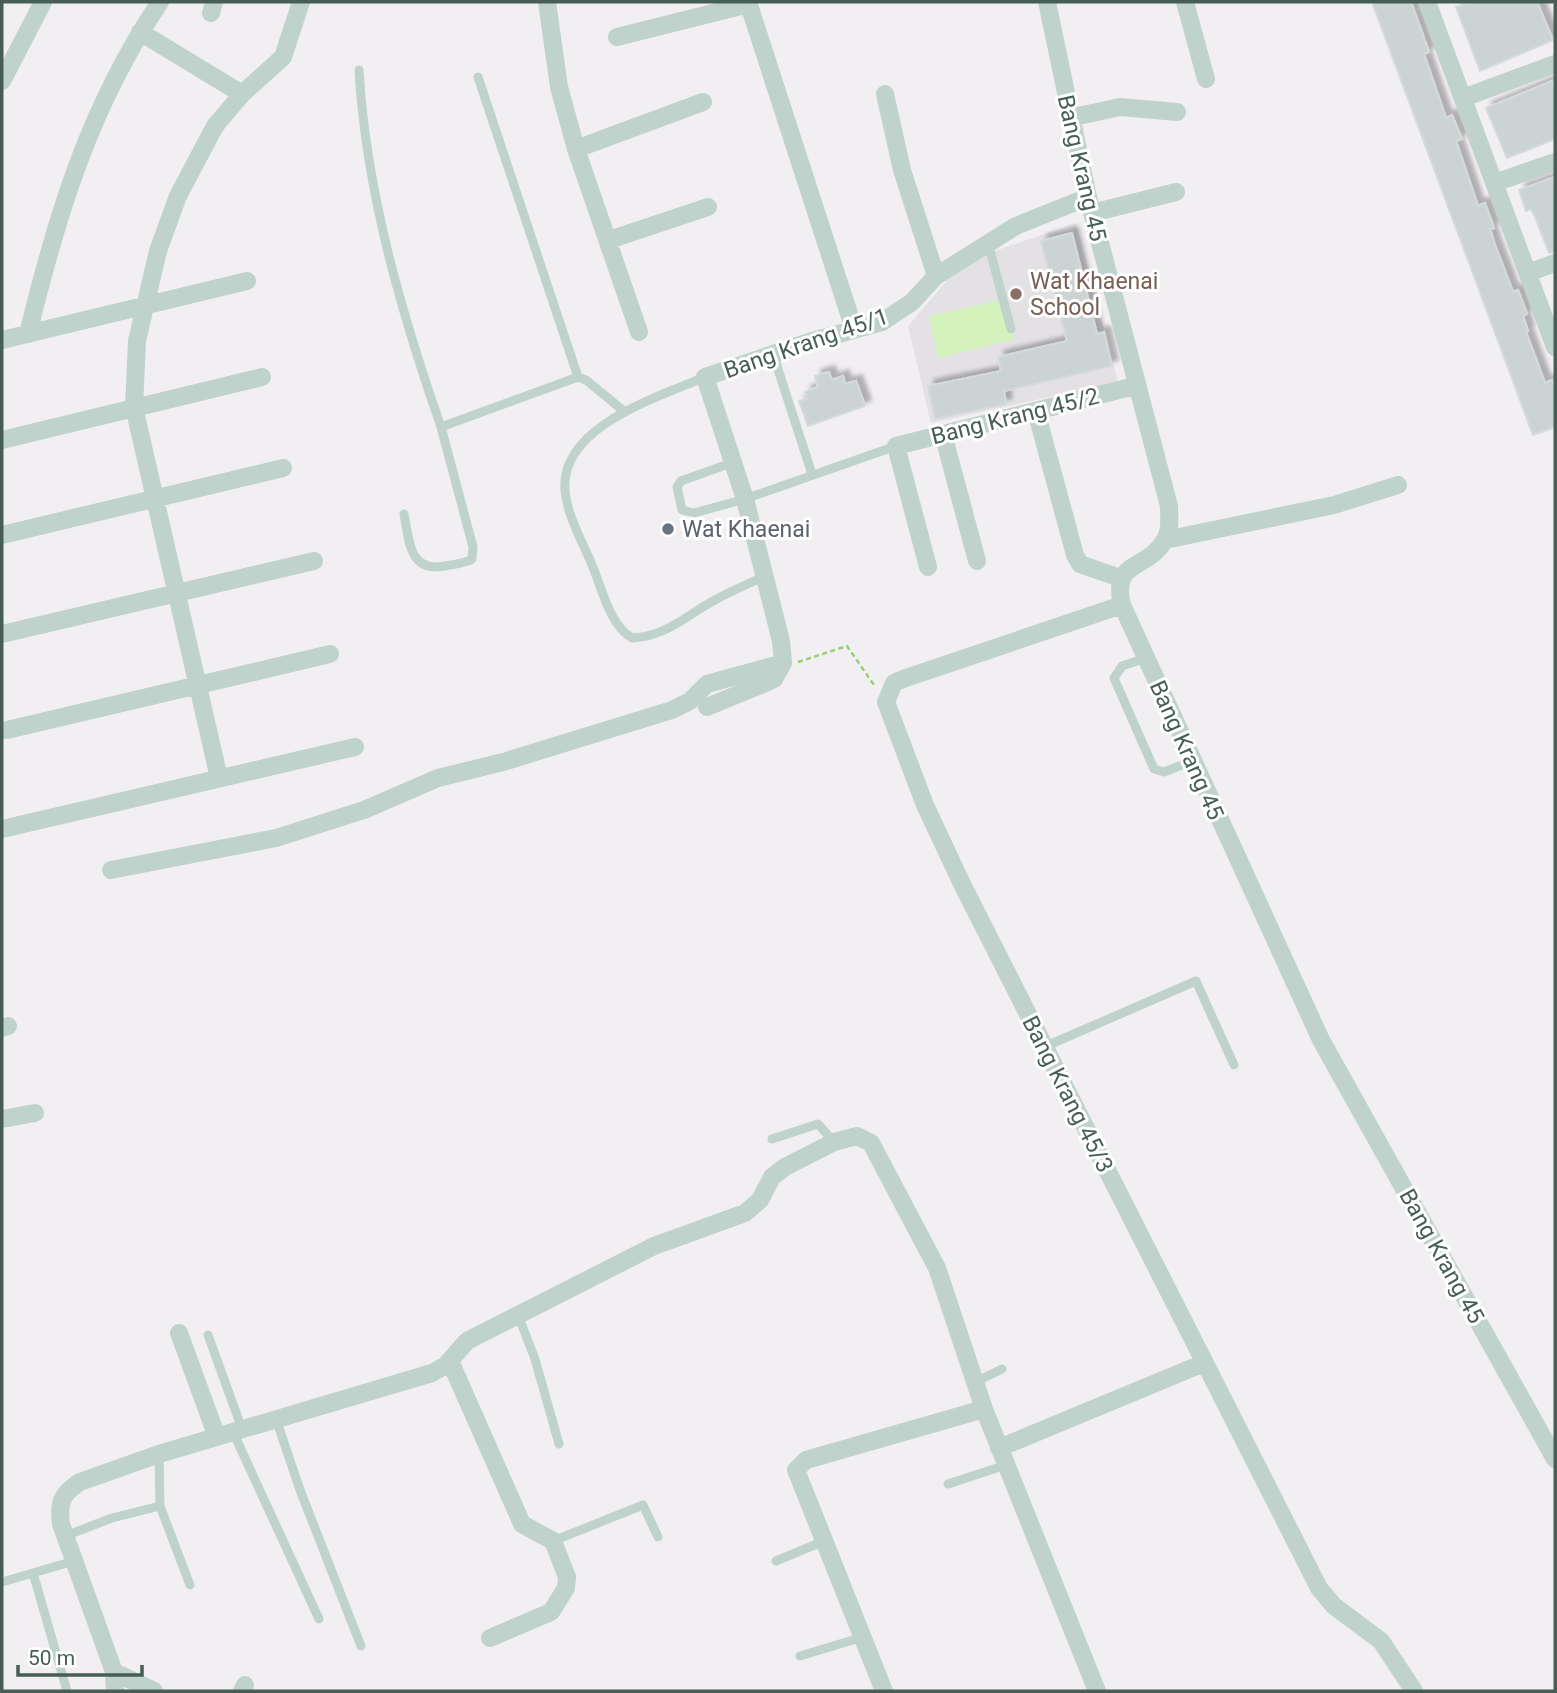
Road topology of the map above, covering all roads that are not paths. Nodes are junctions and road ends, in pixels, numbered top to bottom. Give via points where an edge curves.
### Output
1 (43, 2) edge
2 (160, 2) edge
3 (301, 2) edge
4 (547, 2) edge
5 (1047, 2) edge
6 (1185, 2) edge
7 (1429, 2) edge
8 (748, 3) edge
9 (140, 32) junction
10 (617, 37) dead end
11 (1555, 64) edge
12 (359, 70) dead end
13 (478, 77) dead end
14 (1206, 79) dead end
15 (2, 81) edge
16 (242, 94) junction
17 (885, 94) dead end
18 (1463, 98) junction
19 (703, 102) dead end
20 (1177, 112) dead end
21 (1069, 118) junction
22 (576, 149) junction
23 (1555, 162) edge
24 (1494, 183) junction
25 (1176, 191) dead end
26 (1090, 205) junction
27 (708, 207) dead end
28 (608, 240) junction
29 (988, 243) junction
30 (1555, 263) edge
31 (1528, 273) junction
32 (936, 276) junction
33 (247, 281) dead end
34 (143, 307) junction
35 (854, 329) junction
36 (1011, 329) dead end
37 (639, 332) dead end
38 (28, 334) junction
39 (2, 340) edge
40 (1555, 347) edge
41 (774, 354) junction
42 (262, 377) dead end
43 (578, 377) junction
44 (705, 377) junction
45 (1135, 386) junction
46 (134, 407) junction
47 (1036, 411) junction
48 (625, 412) junction
49 (441, 427) junction
50 (943, 434) junction
51 (2, 440) edge
52 (896, 446) junction
53 (734, 463) junction
54 (283, 468) dead end
55 (812, 474) junction
56 (1398, 485) dead end
57 (745, 499) junction
58 (154, 501) junction
59 (404, 514) dead end
60 (2, 535) edge
61 (1165, 540) junction
62 (314, 561) dead end
63 (977, 561) dead end
64 (928, 567) dead end
65 (765, 576) junction
66 (1120, 578) junction
67 (177, 592) junction
68 (1122, 605) junction
69 (2, 634) edge
70 (330, 654) dead end
71 (1146, 658) junction
72 (782, 665) junction
73 (197, 686) junction
74 (707, 707) dead end
75 (7, 730) dead end
76 (355, 747) dead end
77 (1192, 761) junction
78 (219, 778) junction
79 (2, 829) edge
80 (111, 870) dead end
81 (1044, 1047) junction
82 (1234, 1065) dead end
83 (35, 1113) dead end
84 (2, 1119) edge
85 (772, 1139) dead end
86 (834, 1142) junction
87 (518, 1315) junction
88 (179, 1333) dead end
89 (208, 1335) dead end
90 (450, 1361) junction
91 (1205, 1363) junction
92 (1002, 1369) dead end
93 (975, 1382) junction
94 (984, 1409) junction
95 (276, 1419) junction
96 (230, 1433) junction
97 (559, 1444) dead end
98 (999, 1448) junction
99 (159, 1454) junction
100 (1555, 1460) edge
101 (1006, 1465) junction
102 (948, 1484) dead end
103 (160, 1506) junction
104 (65, 1536) junction
105 (658, 1536) dead end
106 (553, 1541) junction
107 (824, 1541) junction
108 (74, 1561) junction
109 (776, 1561) dead end
110 (33, 1573) junction
111 (2, 1582) edge
112 (190, 1585) dead end
113 (319, 1619) dead end
114 (863, 1637) junction
115 (489, 1638) dead end
116 (361, 1646) dead end
117 (800, 1656) dead end
118 (114, 1672) junction
119 (67, 1691) edge
120 (115, 1691) edge
121 (155, 1691) edge
122 (884, 1691) edge
123 (1097, 1691) edge
124 (1414, 1691) edge

1 - 15 street
2 - 9 street
3 - 16 street via 283,57
4 - 22 street via 559,87
5 - 21 street, Bang Krang 45
6 - 14 street
7 - 18 street
8 - 10 street
8 - 35 street
9 - 16 street
9 - 38 street via 96,115 68,186
11 - 18 street
12 - 49 lane via 368,163 404,312
13 - 43 lane
16 - 34 street via 215,126 178,196
17 - 32 street via 902,170
18 - 24 street
19 - 22 street
20 - 21 street via 1120,107
21 - 26 street, Bang Krang 45
22 - 28 street
23 - 24 street
24 - 31 street
25 - 26 street, Bang Krang 45/1
26 - 29 street, Bang Krang 45/1 via 1016,226
26 - 45 street, Bang Krang 45
27 - 28 street
28 - 37 street
29 - 32 street, Bang Krang 45/1
29 - 36 lane
30 - 31 street
31 - 40 street
32 - 35 street, Bang Krang 45/1 via 899,312
33 - 34 street
34 - 38 street
34 - 46 street
35 - 41 street, Bang Krang 45/1
38 - 39 street
41 - 44 street, Bang Krang 45/1
41 - 55 lane
42 - 46 street
43 - 48 lane
43 - 49 lane
44 - 48 lane, Bang Krang 45/1
44 - 53 street
45 - 47 street, Bang Krang 45/2
45 - 61 street, Bang Krang 45 via 1169,506
46 - 51 street
46 - 58 street
47 - 50 street, Bang Krang 45/2
47 - 66 street via 1075,555 1080,564
48 - 65 lane, Bang Krang 45/1 via 580,445 570,460 564,487 566,502 620,628 632,638 656,635
49 - 59 lane via 473,547 472,559 435,568 419,563 412,555
50 - 52 street, Bang Krang 45/2
50 - 63 street
52 - 55 lane
52 - 64 street
53 - 57 street
53 - 57 lane via 681,481 677,487 682,510 694,513
54 - 58 street
55 - 57 lane
56 - 61 street via 1334,505
57 - 65 street
58 - 60 street
58 - 67 street
61 - 66 street
62 - 67 street
65 - 72 street via 781,641
66 - 68 street, Bang Krang 45
67 - 69 street
67 - 73 street
68 - 71 street, Bang Krang 45
68 - 81 street, Bang Krang 45/3 via 902,679 894,683 886,702 925,805
70 - 73 street
71 - 77 street, Bang Krang 45
71 - 77 lane via 1122,666 1114,678 1154,769 1164,772
72 - 74 street via 768,682
72 - 80 street via 707,684 683,705 655,716 438,778 364,810 276,838
73 - 75 street
73 - 78 street
76 - 78 street
77 - 100 street, Bang Krang 45 via 1321,1040
78 - 79 street
81 - 82 lane via 1196,981
81 - 91 street, Bang Krang 45/3
83 - 84 street
85 - 86 lane via 818,1124
86 - 87 street via 772,1177 760,1200 745,1213 654,1246
86 - 93 street via 857,1136 871,1143 936,1268
87 - 90 street via 467,1341
87 - 97 lane
88 - 96 street
89 - 96 lane
90 - 95 street via 432,1373
90 - 106 street via 522,1524
91 - 98 street
91 - 124 street, Bang Krang 45/3 via 1319,1588 1334,1606 1381,1641
92 - 93 lane
93 - 94 street
94 - 98 street
94 - 107 street via 800,1464 796,1470
95 - 96 street
95 - 116 lane
96 - 99 street
96 - 113 lane
98 - 101 street
99 - 103 lane
99 - 104 street via 69,1489 59,1508
101 - 102 lane
101 - 123 street
103 - 104 lane via 112,1517
103 - 112 lane
104 - 108 street
105 - 106 lane via 643,1505
106 - 115 street via 568,1577 559,1601 551,1612
107 - 109 lane
107 - 114 street
108 - 110 lane
108 - 118 street
110 - 111 lane
110 - 119 lane
114 - 117 lane
114 - 122 street
118 - 120 street
118 - 121 street

